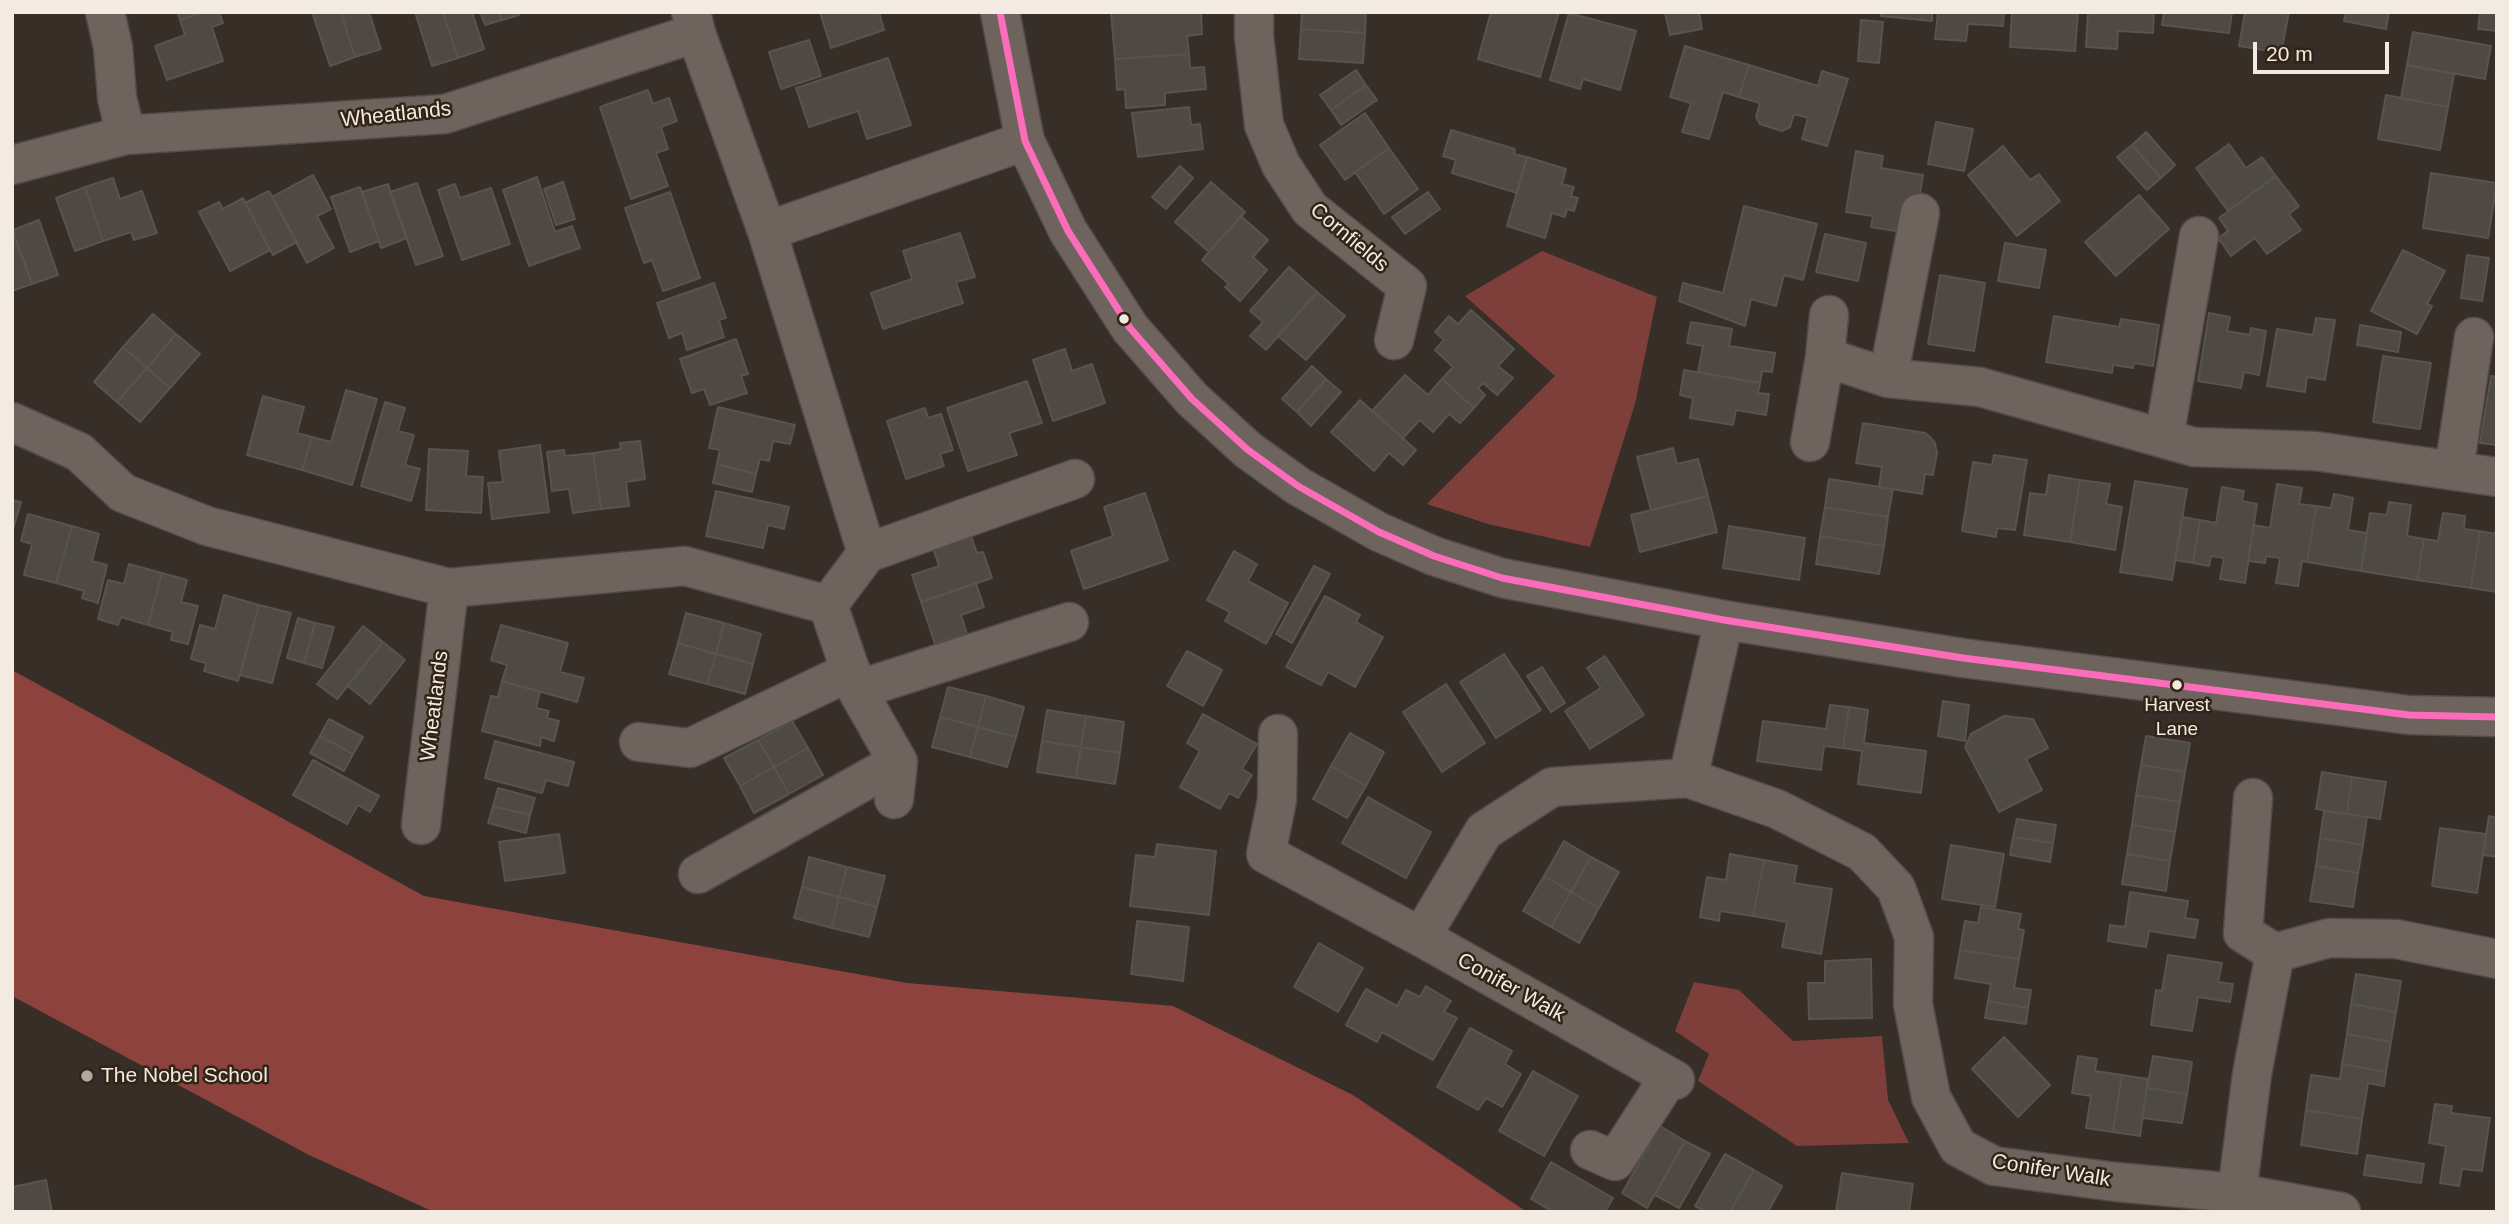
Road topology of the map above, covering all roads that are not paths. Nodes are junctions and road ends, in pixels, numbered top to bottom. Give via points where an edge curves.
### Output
1 (105, 12) edge
2 (1000, 12) edge
3 (1254, 12) edge
4 (693, 23) edge
5 (126, 135) junction
6 (1026, 141) junction
7 (12, 165) edge
8 (1920, 213) dead end
9 (767, 231) junction
10 (2199, 236) dead end
11 (1829, 315) dead end
12 (2474, 337) dead end
13 (1394, 340) dead end
14 (1825, 357) junction
15 (1888, 378) junction
16 (12, 422) edge
17 (2164, 438) junction
18 (1810, 442) dead end
19 (2454, 470) junction
20 (2497, 477) edge
21 (1075, 479) dead end
22 (867, 553) junction
23 (449, 588) junction
24 (828, 606) junction
25 (1724, 620) junction
26 (1069, 622) dead end
27 (854, 680) junction
28 (2497, 717) edge
29 (1278, 734) dead end
30 (639, 742) dead end
31 (898, 762) junction
32 (1688, 778) junction
33 (2253, 798) dead end
34 (894, 799) dead end
35 (421, 825) dead end
36 (698, 874) dead end
37 (1421, 937) junction
38 (2275, 953) junction
39 (2497, 959) edge
40 (1590, 1150) dead end
41 (2236, 1193) junction
42 (2326, 1210) edge

1 - 5 street
2 - 6 street
3 - 13 street, Cornfields via 1264,125 1310,209 1407,286
4 - 5 street, Wheatlands via 445,114
4 - 9 street, Wheatlands
5 - 7 street, Wheatlands
6 - 9 street
6 - 25 street via 1069,231 1130,328 1192,399 1248,450 1298,486 1379,532 1490,574
8 - 15 street
9 - 22 street, Wheatlands
10 - 17 street
11 - 14 street
12 - 19 street
14 - 15 street
14 - 18 street
15 - 17 street via 1980,387
16 - 23 street via 79,452 123,493 207,526
17 - 19 street via 2194,447 2315,451
19 - 20 street
21 - 22 street
22 - 24 street
23 - 24 street via 685,566
23 - 35 street, Wheatlands
24 - 27 street
25 - 28 street via 1963,658 2409,715
25 - 32 street
26 - 27 street
27 - 30 street via 690,748
27 - 31 street
29 - 37 street, Conifer Walk via 1277,800 1266,854
31 - 34 street
31 - 36 street
32 - 37 street, Conifer Walk via 1552,787 1484,831
32 - 41 street, Conifer Walk via 1777,809 1862,852 1896,888 1913,937 1913,1004 1931,1097 1958,1147 1994,1166
33 - 38 street via 2243,933
37 - 40 street, Conifer Walk via 1672,1078 1615,1161
38 - 39 street via 2329,938 2396,939
38 - 41 street
41 - 42 street, Conifer Walk

